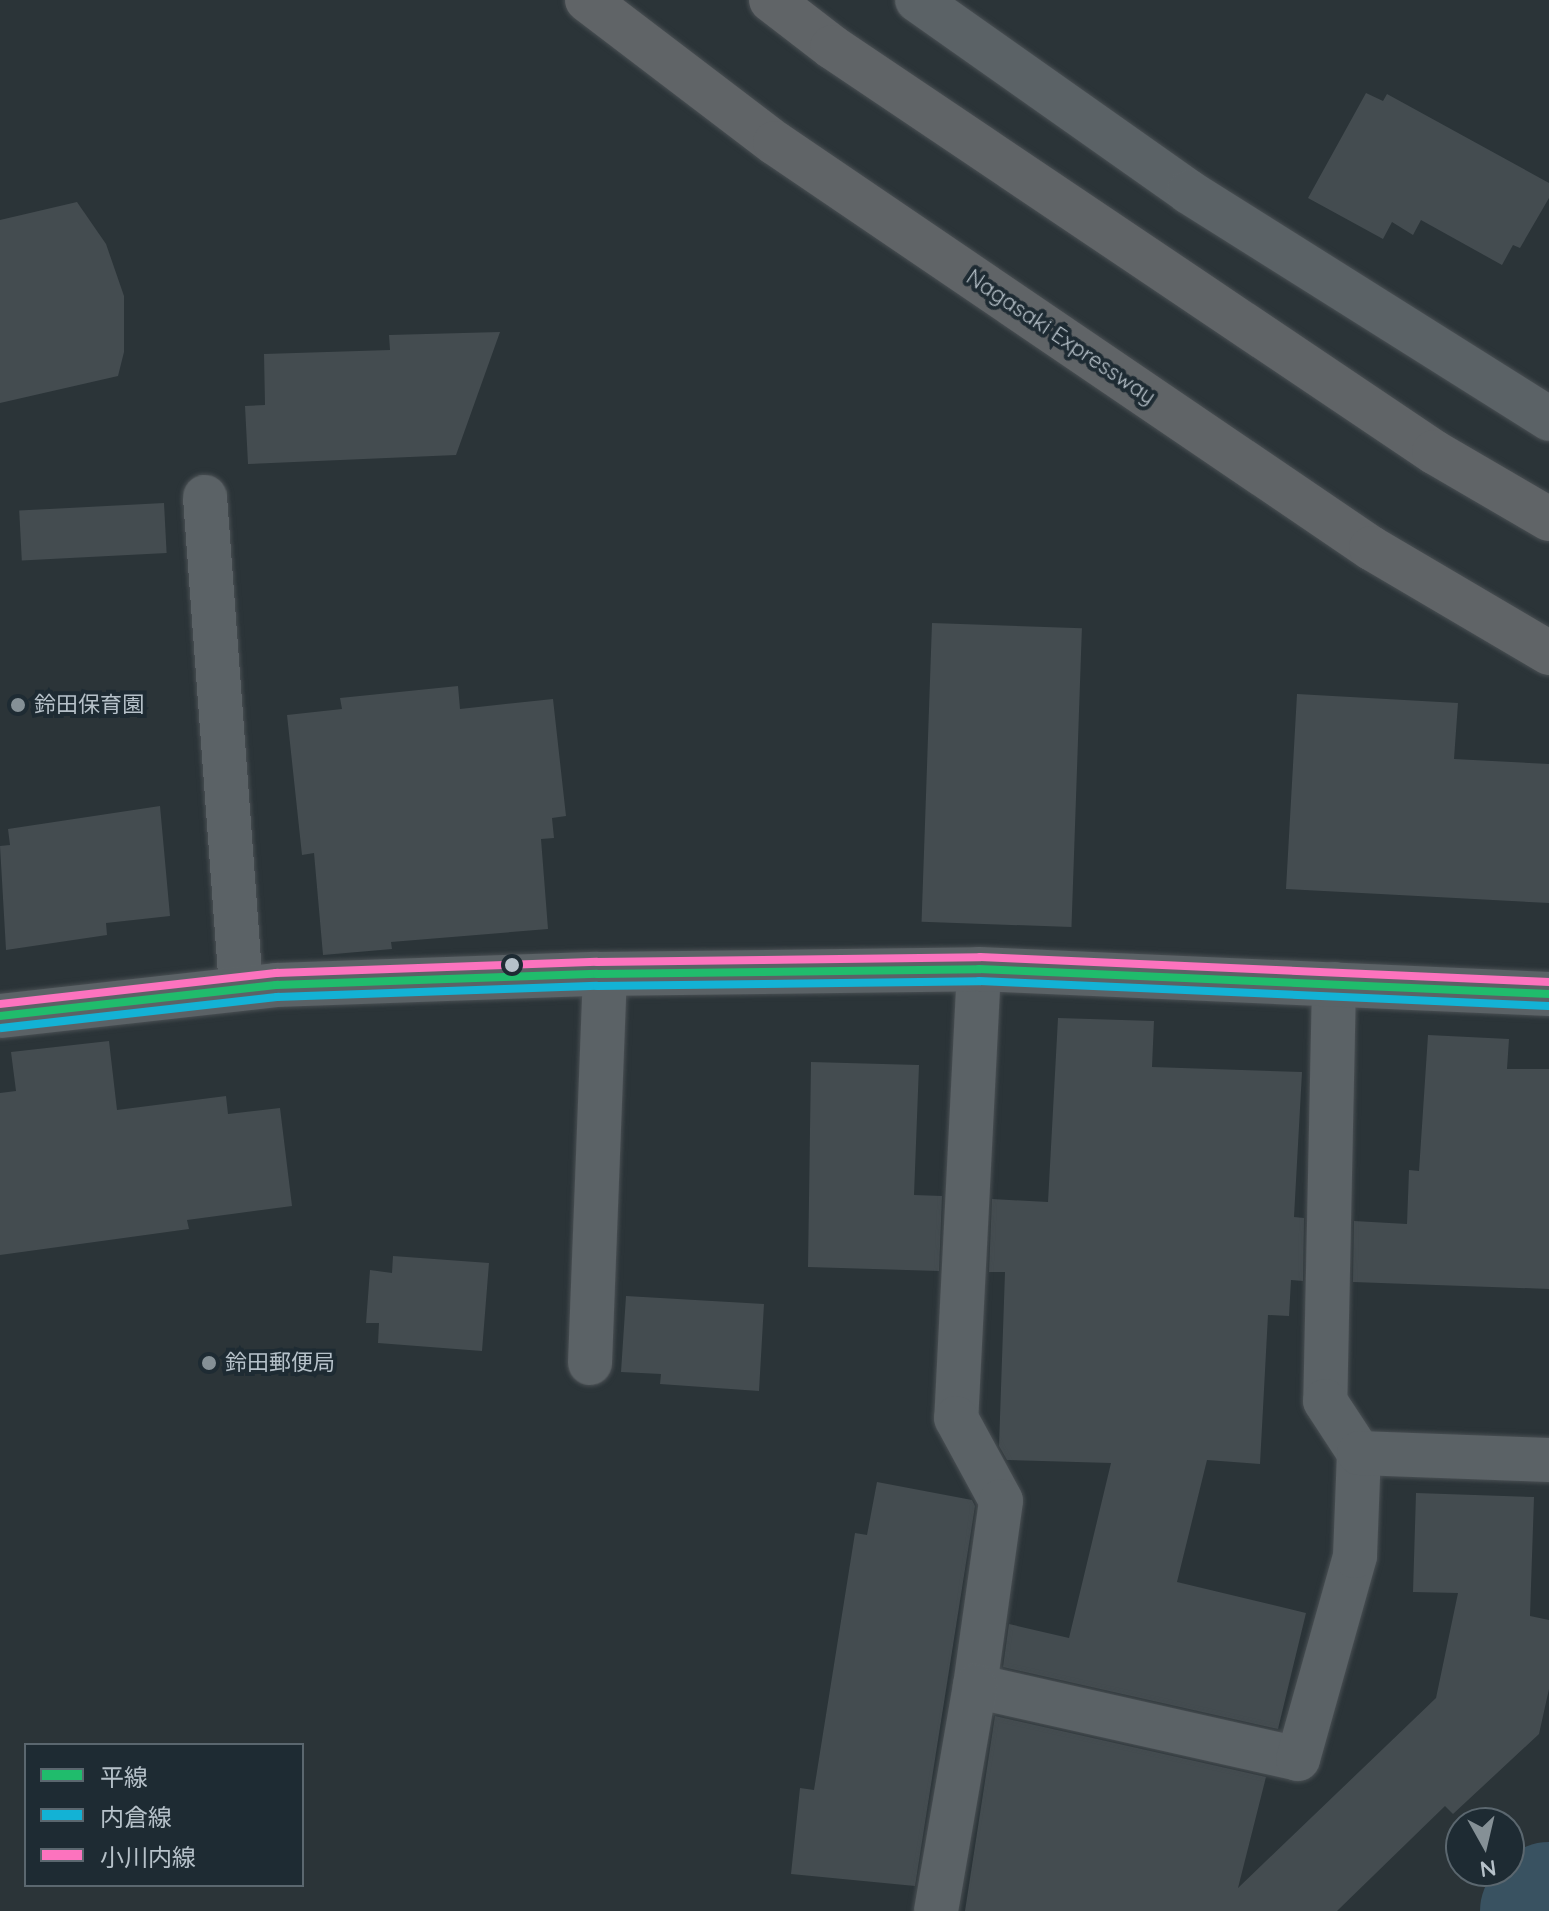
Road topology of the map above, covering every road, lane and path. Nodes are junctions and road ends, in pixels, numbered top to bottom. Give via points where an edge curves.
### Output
1 (587, 0) edge
2 (771, 0) edge
3 (917, 0) edge
4 (1549, 419) edge
5 (205, 497) dead end
6 (1549, 519) edge
7 (1549, 653) edge
8 (979, 969) junction
9 (605, 974) junction
10 (1334, 984) junction
11 (241, 989) junction
12 (1549, 994) edge
13 (0, 1016) edge
14 (590, 1363) dead end
15 (1359, 1453) junction
16 (1549, 1460) edge
17 (975, 1686) junction
18 (936, 1911) edge

1 - 7 highway, Nagasaki Expressway via 775,143 1358,539
2 - 6 highway via 832,47 1434,452
3 - 4 street via 1189,192
5 - 11 street
8 - 9 street
8 - 10 street
8 - 17 street via 956,1418 1001,1501
9 - 11 street
9 - 14 street
10 - 12 street
10 - 15 street via 1325,1401
11 - 13 street
15 - 16 street
15 - 17 street via 1355,1556 1298,1759
17 - 18 street

